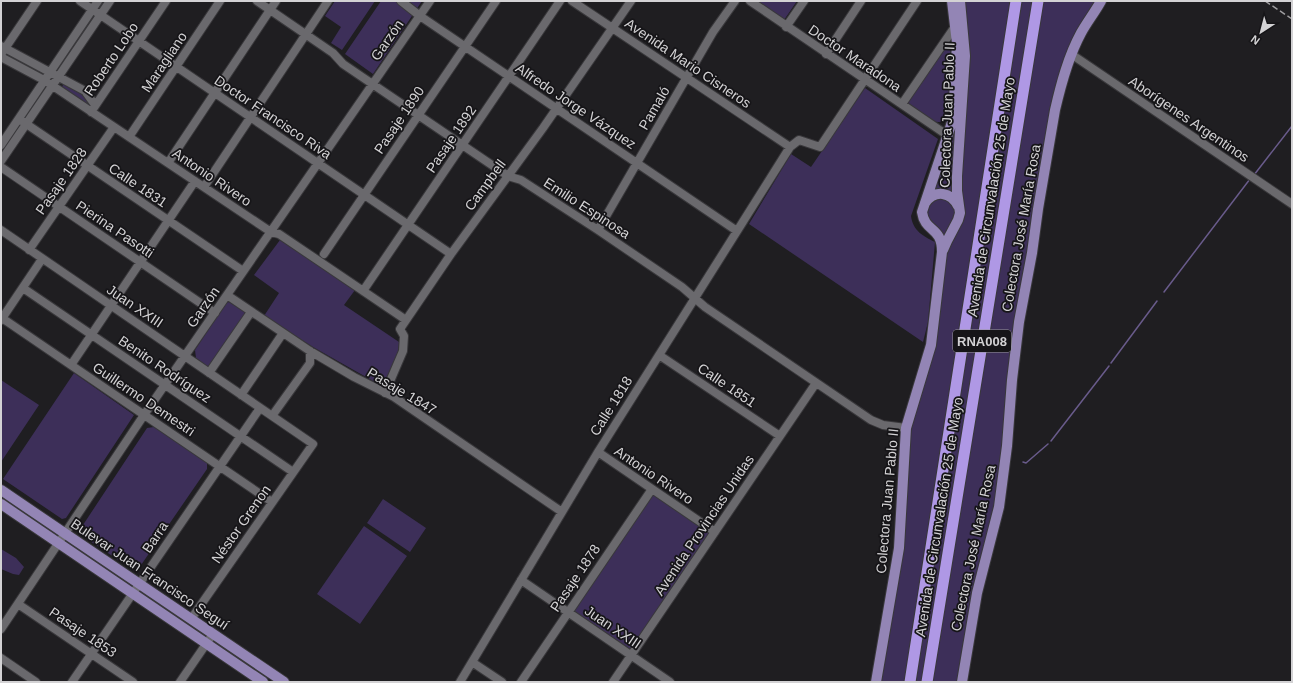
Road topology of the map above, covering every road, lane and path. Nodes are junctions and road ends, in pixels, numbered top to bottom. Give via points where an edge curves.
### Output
1 (37, 1) edge
2 (80, 1) edge
3 (98, 1) edge
4 (110, 1) edge
5 (166, 1) edge
6 (220, 1) edge
7 (257, 1) edge
8 (276, 1) edge
9 (328, 1) edge
10 (400, 1) edge
11 (430, 1) edge
12 (496, 1) edge
13 (560, 1) edge
14 (572, 1) edge
15 (631, 1) edge
16 (735, 1) edge
17 (750, 1) edge
18 (804, 1) edge
19 (861, 1) edge
20 (917, 1) edge
21 (952, 1) edge
22 (960, 1) edge
23 (1016, 1) edge
24 (1038, 1) edge
25 (1101, 1) edge
26 (93, 9) junction
27 (270, 10) junction
28 (100, 15) junction
29 (420, 16) junction
30 (956, 25) junction
31 (786, 27) junction
32 (612, 28) junction
33 (306, 34) junction
34 (139, 41) junction
35 (465, 46) junction
36 (2, 51) edge
37 (826, 54) junction
38 (1071, 54) junction
39 (176, 66) junction
40 (50, 72) junction
41 (58, 76) junction
42 (509, 76) junction
43 (686, 78) junction
44 (864, 79) junction
45 (44, 80) junction
46 (373, 84) junction
47 (52, 86) junction
48 (215, 93) junction
49 (902, 104) junction
50 (93, 108) junction
51 (557, 108) junction
52 (418, 115) junction
53 (250, 117) junction
54 (19, 119) junction
55 (26, 124) junction
56 (114, 127) junction
57 (947, 135) junction
58 (129, 137) junction
59 (1, 145) edge
60 (462, 145) junction
61 (790, 148) junction
62 (1, 161) edge
63 (168, 163) junction
64 (318, 163) junction
65 (637, 163) junction
66 (87, 166) junction
67 (1, 167) edge
68 (508, 176) junction
69 (195, 181) junction
70 (204, 187) junction
71 (364, 195) junction
72 (924, 204) junction
73 (1292, 204) edge
74 (59, 206) junction
75 (959, 206) junction
76 (168, 221) junction
77 (408, 224) junction
78 (955, 226) junction
79 (1, 230) edge
80 (598, 230) junction
81 (933, 230) junction
82 (737, 231) junction
83 (270, 232) junction
84 (29, 250) junction
85 (942, 252) junction
86 (324, 254) dead end
87 (451, 254) junction
88 (42, 259) junction
89 (140, 262) junction
90 (244, 272) junction
91 (23, 288) junction
92 (363, 291) junction
93 (227, 295) junction
94 (694, 298) junction
95 (111, 306) junction
96 (251, 312) junction
97 (215, 313) junction
98 (2, 319) edge
99 (406, 320) junction
100 (283, 333) junction
101 (91, 335) junction
102 (310, 352) junction
103 (659, 354) junction
104 (185, 356) junction
105 (71, 365) junction
106 (209, 373) junction
107 (816, 383) junction
108 (165, 385) junction
109 (385, 393) junction
110 (241, 394) junction
111 (260, 408) junction
112 (144, 415) junction
113 (272, 416) junction
114 (906, 428) junction
115 (240, 436) junction
116 (780, 436) junction
117 (313, 444) joint
118 (598, 452) junction
119 (220, 466) junction
120 (293, 472) junction
121 (652, 489) junction
122 (1, 490) edge
123 (272, 502) junction
124 (1, 504) edge
125 (562, 512) junction
126 (715, 532) junction
127 (66, 534) junction
128 (59, 544) junction
129 (521, 580) junction
130 (139, 584) junction
131 (132, 594) junction
132 (18, 604) junction
133 (568, 612) junction
134 (191, 619) junction
135 (1, 629) edge
136 (213, 634) junction
137 (207, 644) junction
138 (91, 654) junction
139 (631, 655) junction
140 (1, 658) edge
141 (472, 662) junction
142 (36, 682) edge
143 (72, 682) edge
144 (133, 682) edge
145 (180, 682) edge
146 (263, 682) edge
147 (284, 682) edge
148 (460, 682) edge
149 (502, 682) edge
150 (521, 682) edge
151 (612, 682) edge
152 (670, 682) edge
153 (876, 682) edge
154 (910, 682) edge
155 (927, 682) edge
156 (962, 682) edge

1 - 36 street
2 - 26 street, Doctor Francisco Riva
3 - 26 street
4 - 28 street
5 - 34 street, Roberto Lobo
6 - 39 street, Maragliano
7 - 27 street, Emilio Espinosa
8 - 27 street
9 - 33 street
10 - 29 street, Alfredo Jorge Vázquez
11 - 29 street, Garzón
12 - 35 street, Pasaje 1890
13 - 42 street, Pasaje 1892
14 - 32 street, Avenida Mario Cisneros
15 - 32 street, Campbell
16 - 43 street, Pamaló
17 - 31 street, Doctor Maradona
18 - 31 street
19 - 37 street
20 - 44 street
21 - 30 main road, Colectora Juan Pablo II
22 - 75 main road, Colectora Juan Pablo II via 965,56 957,176
23 - 154 highway, Avenida de Circunvalación 25 de Mayo / RNA008
24 - 155 highway, Avenida de Circunvalación 25 de Mayo / RNA008
25 - 38 main road, Colectora José María Rosa
26 - 28 street, Doctor Francisco Riva
26 - 40 street
27 - 33 street, Emilio Espinosa
27 - 48 street
28 - 34 street, Doctor Francisco Riva
28 - 41 street
29 - 35 street, Alfredo Jorge Vázquez
29 - 46 street, Garzón
30 - 49 street
30 - 57 main road, Colectora Juan Pablo II via 957,62 953,119
31 - 37 street, Doctor Maradona
32 - 43 street, Avenida Mario Cisneros
32 - 51 street, Campbell
33 - 46 street, Emilio Espinosa
33 - 53 street
34 - 39 street, Doctor Francisco Riva
34 - 50 street, Roberto Lobo
35 - 42 street, Alfredo Jorge Vázquez
35 - 52 street, Pasaje 1890
36 - 40 street, Antonio Rivero
36 - 45 street, Antonio Rivero
37 - 44 street, Doctor Maradona
38 - 73 street, Aborígenes Argentinos
38 - 156 main road, Colectora José María Rosa via 1058,94 1019,322 999,507 977,593
39 - 48 street, Doctor Francisco Riva
39 - 58 street, Maragliano
40 - 41 street, Antonio Rivero
40 - 45 street
41 - 47 street
41 - 50 street, Antonio Rivero via 85,91
42 - 51 street, Alfredo Jorge Vázquez
42 - 60 street, Pasaje 1892
43 - 61 street, Avenida Mario Cisneros
43 - 65 street, Pamaló
44 - 49 street, Doctor Maradona
44 - 61 street via 820,147 799,140
45 - 47 street, Antonio Rivero
45 - 54 street
46 - 52 street, Emilio Espinosa
46 - 64 street, Garzón
47 - 50 street, Antonio Rivero
47 - 55 street
48 - 53 street, Doctor Francisco Riva
48 - 63 street
49 - 57 street, Doctor Maradona
50 - 56 street, Antonio Rivero
51 - 65 street, Alfredo Jorge Vázquez
51 - 68 street, Campbell
52 - 60 street, Emilio Espinosa
52 - 71 street, Pasaje 1890
53 - 64 street, Doctor Francisco Riva
53 - 70 street
54 - 55 street, Calle 1831
54 - 59 street
55 - 62 street
55 - 66 street, Calle 1831
56 - 58 street, Antonio Rivero
56 - 66 street, Pasaje 1828
57 - 72 main road, Colectora Juan Pablo II
58 - 63 street, Antonio Rivero
60 - 68 street, Emilio Espinosa
60 - 77 street, Pasaje 1892
61 - 82 street, Calle 1818
63 - 69 street, Antonio Rivero
64 - 71 street, Doctor Francisco Riva
64 - 83 street, Garzón
65 - 80 street, Pamaló
65 - 82 street, Alfredo Jorge Vázquez
66 - 74 street, Pasaje 1828
66 - 76 street, Calle 1831
67 - 74 street, Pierina Pasotti
68 - 80 street, Emilio Espinosa via 521,180
68 - 87 street, Campbell
69 - 70 street, Antonio Rivero
69 - 76 street
70 - 83 street, Antonio Rivero
71 - 77 street, Doctor Francisco Riva
71 - 86 street, Pasaje 1890
72 - 75 main road, Colectora Juan Pablo II via 928,198 942,194 955,200
72 - 81 main road, Colectora Juan Pablo II via 923,219
74 - 84 street, Pasaje 1828
74 - 89 street, Pierina Pasotti
75 - 78 main road, Colectora Juan Pablo II via 960,213
76 - 89 street
76 - 90 street, Calle 1831
77 - 87 street, Doctor Francisco Riva
77 - 92 street, Pasaje 1892
78 - 81 main road via 944,231
78 - 85 main road, Colectora Juan Pablo II
79 - 84 street, Juan XXIII
80 - 94 street, Emilio Espinosa via 682,287
81 - 85 main road, Colectora Juan Pablo II via 940,237
82 - 94 street, Calle 1818
83 - 90 street, Garzón
83 - 92 street, Antonio Rivero via 279,234
84 - 88 street, Juan XXIII
85 - 114 main road, Colectora Juan Pablo II via 930,345
87 - 99 street, Campbell
88 - 91 street
88 - 95 street, Juan XXIII
89 - 95 street
89 - 97 street, Pierina Pasotti
90 - 93 street, Garzón
91 - 98 street
91 - 101 street, Benito Rodríguez
92 - 99 street, Antonio Rivero
93 - 96 street, Pasaje 1847
93 - 97 street, Garzón
94 - 103 street, Calle 1818
94 - 107 street, Emilio Espinosa
95 - 101 street
95 - 104 street, Juan XXIII
96 - 100 street, Pasaje 1847
96 - 106 street
97 - 104 street, Garzón
98 - 105 street, Guillermo Demestri
99 - 109 street, Campbell via 400,328 404,336 403,351
100 - 102 street, Pasaje 1847
100 - 110 street
101 - 105 street
101 - 108 street, Benito Rodríguez
102 - 109 street, Pasaje 1847
102 - 113 street via 310,363
103 - 116 street, Calle 1851
103 - 118 street, Calle 1818
104 - 106 street, Juan XXIII
104 - 108 street, Garzón
105 - 112 street, Guillermo Demestri
106 - 110 street, Juan XXIII
107 - 114 street, Emilio Espinosa via 871,420
107 - 116 street, Avenida Provincias Unidas
108 - 112 street, Garzón
108 - 115 street, Benito Rodríguez
109 - 125 street, Pasaje 1847
110 - 111 street, Juan XXIII
111 - 113 street, Juan XXIII
111 - 115 street, Barra
112 - 119 street, Guillermo Demestri
112 - 127 street, Garzón
113 - 117 street, Juan XXIII
114 - 153 main road, Colectora Juan Pablo II via 899,548
115 - 119 street, Barra
115 - 120 street, Benito Rodríguez
116 - 126 street, Avenida Provincias Unidas
117 - 120 street, Néstor Grenon
118 - 121 street, Antonio Rivero
118 - 125 street, Calle 1818
119 - 123 street, Guillermo Demestri
119 - 130 street, Barra
120 - 123 street, Néstor Grenon
121 - 126 street, Antonio Rivero
121 - 133 street, Pasaje 1878
122 - 127 main road, Bulevar Juan Francisco Seguí
123 - 134 street, Néstor Grenon
124 - 128 main road, Bulevar Juan Francisco Seguí
125 - 129 street, Calle 1818
126 - 139 street, Avenida Provincias Unidas
127 - 128 street, Garzón
127 - 130 main road, Bulevar Juan Francisco Seguí
128 - 131 main road, Bulevar Juan Francisco Seguí
128 - 132 street, Garzón
129 - 133 street, Juan XXIII
129 - 141 street, Calle 1818
130 - 131 street, Barra
130 - 134 main road, Bulevar Juan Francisco Seguí
131 - 137 main road, Bulevar Juan Francisco Seguí
131 - 138 street, Barra
132 - 135 street, Garzón
132 - 138 street, Pasaje 1853
133 - 139 street, Juan XXIII
133 - 150 street, Pasaje 1878
134 - 136 main road, Bulevar Juan Francisco Seguí
136 - 137 street
136 - 147 main road, Bulevar Juan Francisco Seguí
137 - 145 street
137 - 146 main road, Bulevar Juan Francisco Seguí
138 - 143 street, Barra
138 - 144 street, Pasaje 1853
139 - 151 street, Avenida Provincias Unidas
139 - 152 street, Juan XXIII
140 - 142 street
141 - 148 street, Calle 1818
141 - 149 street

